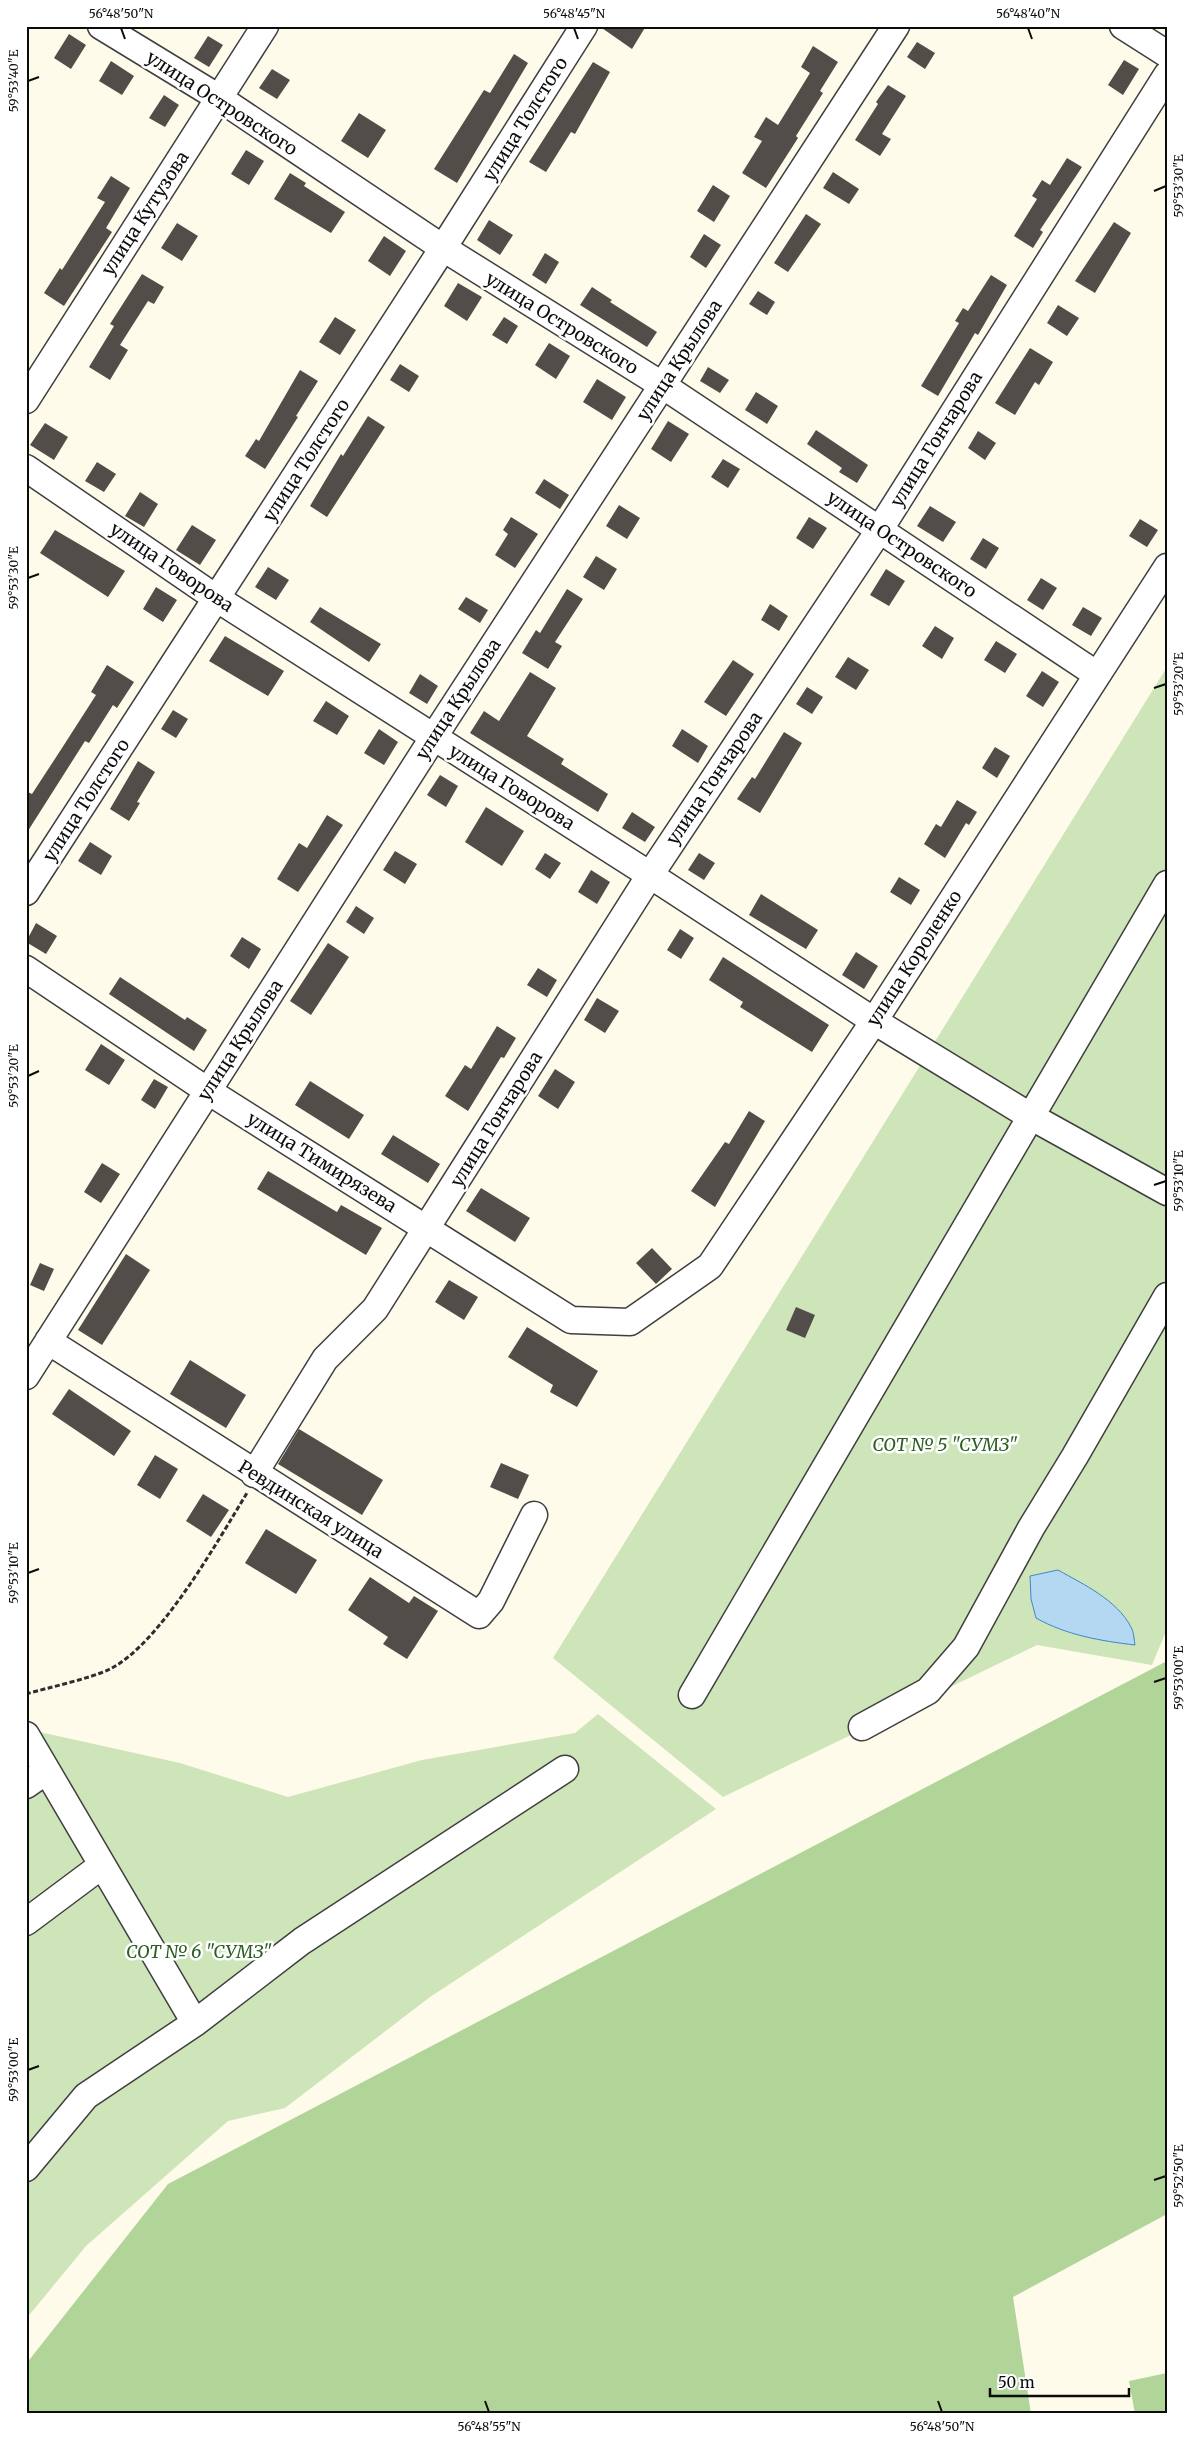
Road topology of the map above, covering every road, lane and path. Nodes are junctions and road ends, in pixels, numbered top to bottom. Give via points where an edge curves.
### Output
1 (100, 26) edge
2 (265, 26) edge
3 (584, 26) edge
4 (896, 26) edge
5 (1123, 26) edge
6 (1167, 54) edge
7 (1167, 75) edge
8 (219, 98) junction
9 (443, 248) junction
10 (662, 385) junction
11 (26, 400) edge
12 (26, 468) edge
13 (880, 529) junction
14 (1167, 567) edge
15 (216, 598) junction
16 (1096, 674) junction
17 (433, 738) junction
18 (650, 874) junction
19 (1167, 884) edge
20 (26, 892) edge
21 (26, 969) edge
22 (874, 1021) junction
23 (208, 1090) junction
24 (1030, 1116) junction
25 (1167, 1192) edge
26 (428, 1228) junction
27 (1167, 1296) edge
28 (630, 1322) joint
29 (48, 1341) junction
30 (26, 1376) edge
31 (255, 1475) junction
32 (534, 1515) dead end
33 (26, 1694) edge
34 (692, 1695) dead end
35 (862, 1726) dead end
36 (26, 1735) edge
37 (565, 1768) dead end
38 (36, 1778) edge
39 (102, 1866) junction
40 (26, 1922) edge
41 (195, 2023) junction
42 (26, 2168) edge

1 - 8 street, улица Островского
2 - 8 street, улица Кутузова
3 - 9 street, улица Толстого
4 - 10 street, улица Крылова
5 - 6 street
7 - 13 street, улица Гончарова
8 - 9 street, улица Островского
8 - 11 street, улица Кутузова
9 - 10 street, улица Островского
9 - 15 street, улица Толстого
10 - 13 street, улица Островского
10 - 17 street, улица Крылова
12 - 15 street, улица Говорова
13 - 16 street, улица Островского
13 - 18 street, улица Гончарова
14 - 16 street, улица Короленко
15 - 17 street, улица Говорова
15 - 20 street, улица Толстого
16 - 22 street, улица Короленко
17 - 18 street, улица Говорова
17 - 23 street, улица Крылова
18 - 22 street, улица Говорова
18 - 26 street, улица Гончарова
19 - 24 street
21 - 23 street, улица Тимирязева
22 - 24 street, улица Говорова
22 - 28 street, улица Короленко via 710,1266
23 - 26 street, улица Тимирязева
23 - 29 street, улица Крылова
24 - 25 street, улица Говорова
24 - 34 street
26 - 28 street, улица Тимирязева via 571,1320
26 - 31 street, улица Гончарова via 375,1309 325,1359
27 - 35 street via 1031,1528 966,1647 928,1691
29 - 30 street, улица Крылова
29 - 31 street, Ревдинская улица
31 - 32 street, Ревдинская улица via 479,1614 491,1601
31 - 33 path via 210,1554 144,1644 110,1669
36 - 38 street
37 - 41 street via 302,1941
38 - 39 street
39 - 40 street
39 - 41 street
41 - 42 street via 86,2096

